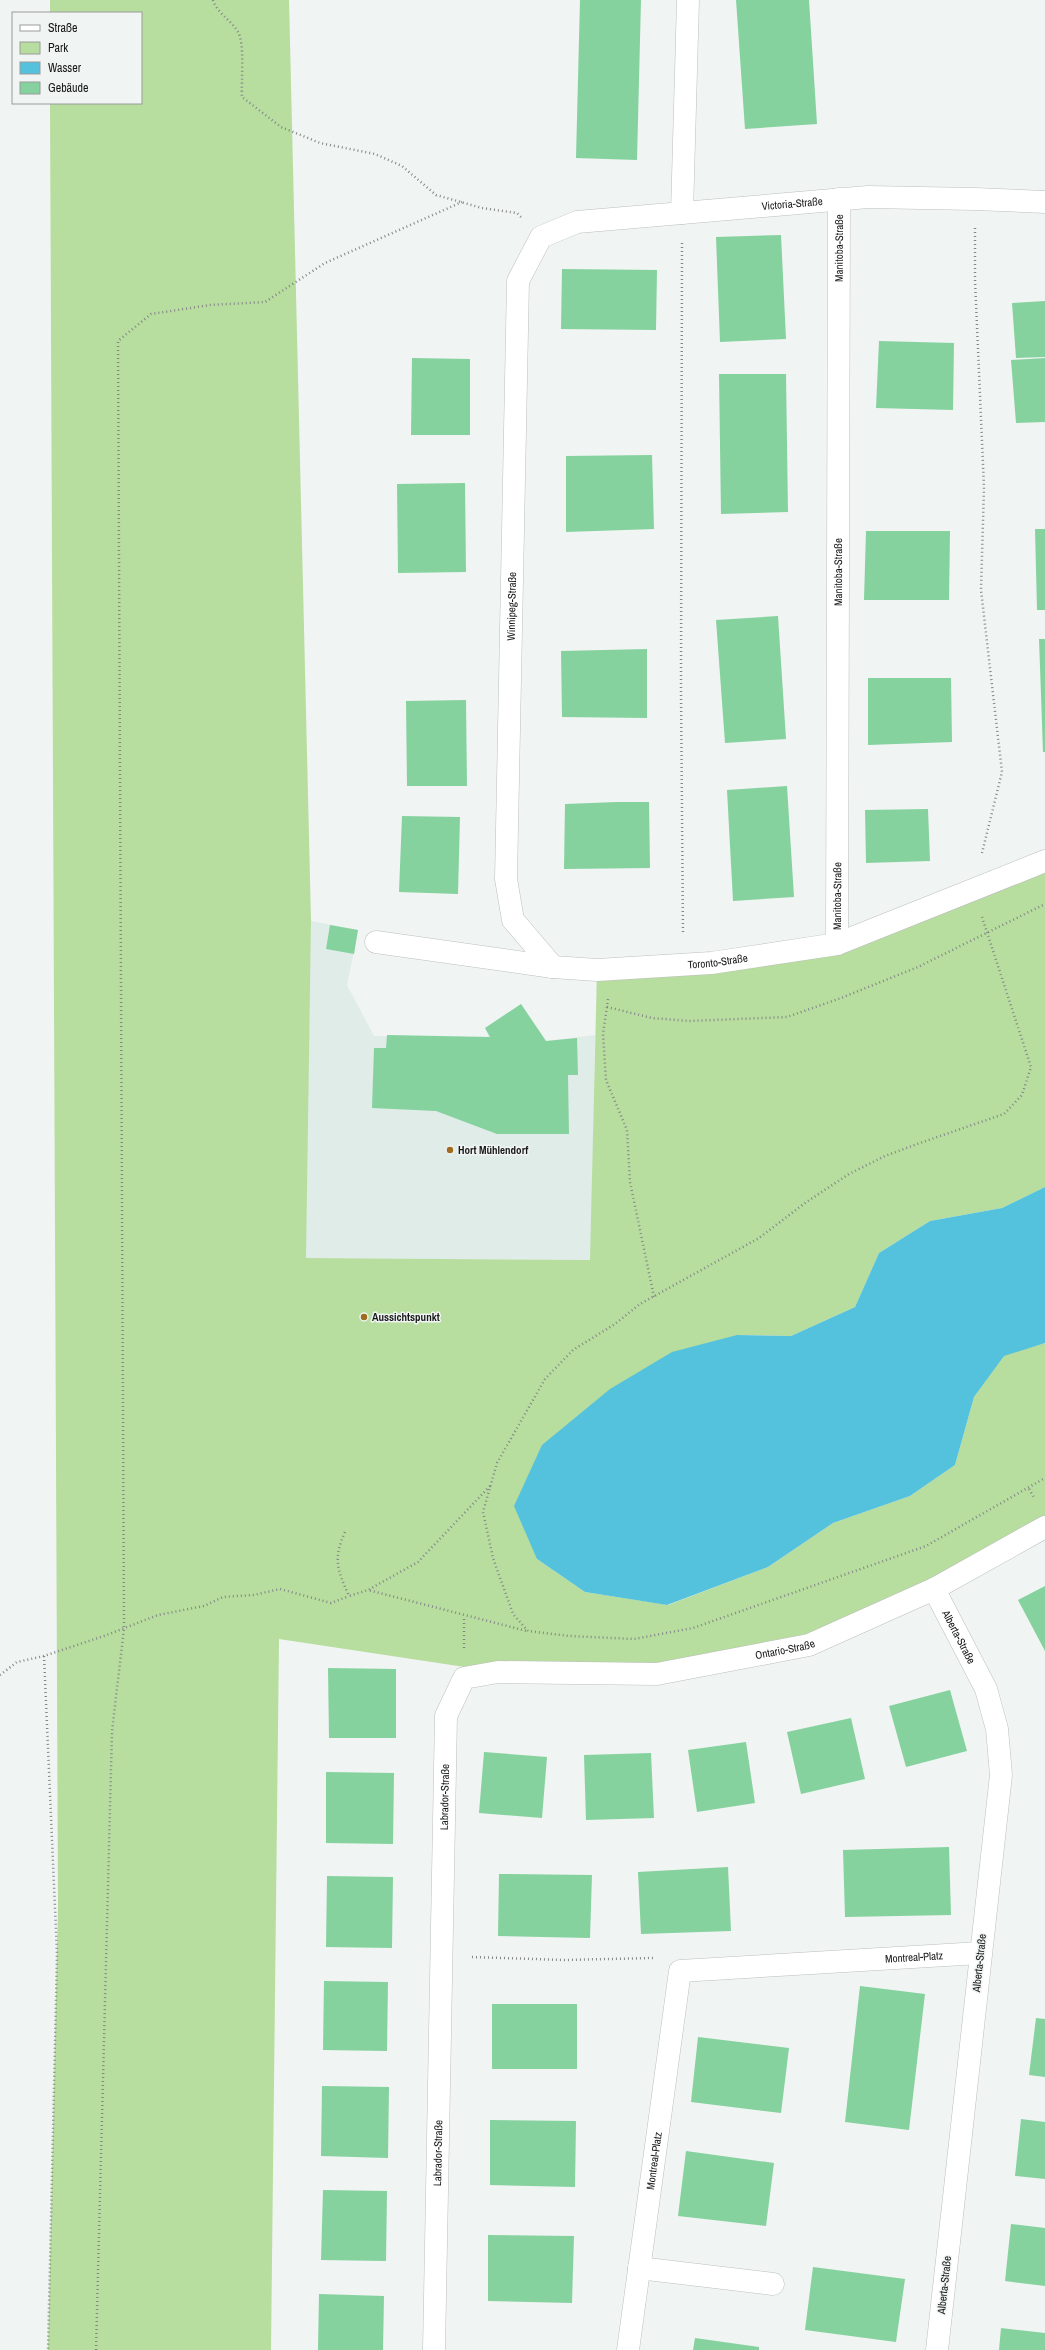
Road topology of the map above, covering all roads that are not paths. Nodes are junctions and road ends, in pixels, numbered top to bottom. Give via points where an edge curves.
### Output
1 (688, 0) edge
2 (839, 199) junction
3 (1045, 202) edge
4 (682, 213) junction
5 (542, 237) joint
6 (1045, 861) edge
7 (376, 942) dead end
8 (837, 944) junction
9 (553, 967) junction
10 (1045, 1527) edge
11 (934, 1589) junction
12 (498, 1672) joint
13 (980, 1953) junction
14 (639, 2268) junction
15 (773, 2284) dead end
16 (434, 2350) edge
17 (628, 2350) edge
18 (937, 2350) edge

1 - 4 street
2 - 3 street, Victoria-Straße via 975,198
2 - 4 street, Victoria-Straße
2 - 8 street, Manitoba-Straße
4 - 5 street, Victoria-Straße via 577,222
5 - 9 street, Winnipeg-Straße via 518,281 506,880 513,920
6 - 8 street, Toronto-Straße
7 - 9 street, Toronto-Straße
8 - 9 street, Toronto-Straße via 711,963 598,970
10 - 11 street, Ontario-Straße
11 - 12 street, Ontario-Straße via 809,1645 657,1674
11 - 13 street, Alberta-Straße via 986,1689 998,1729 1001,1775
12 - 16 street, Labrador-Straße via 464,1678 446,1716
13 - 14 street, Montreal-Platz via 680,1971
13 - 18 street, Alberta-Straße
14 - 15 street
14 - 17 street, Montreal-Platz

